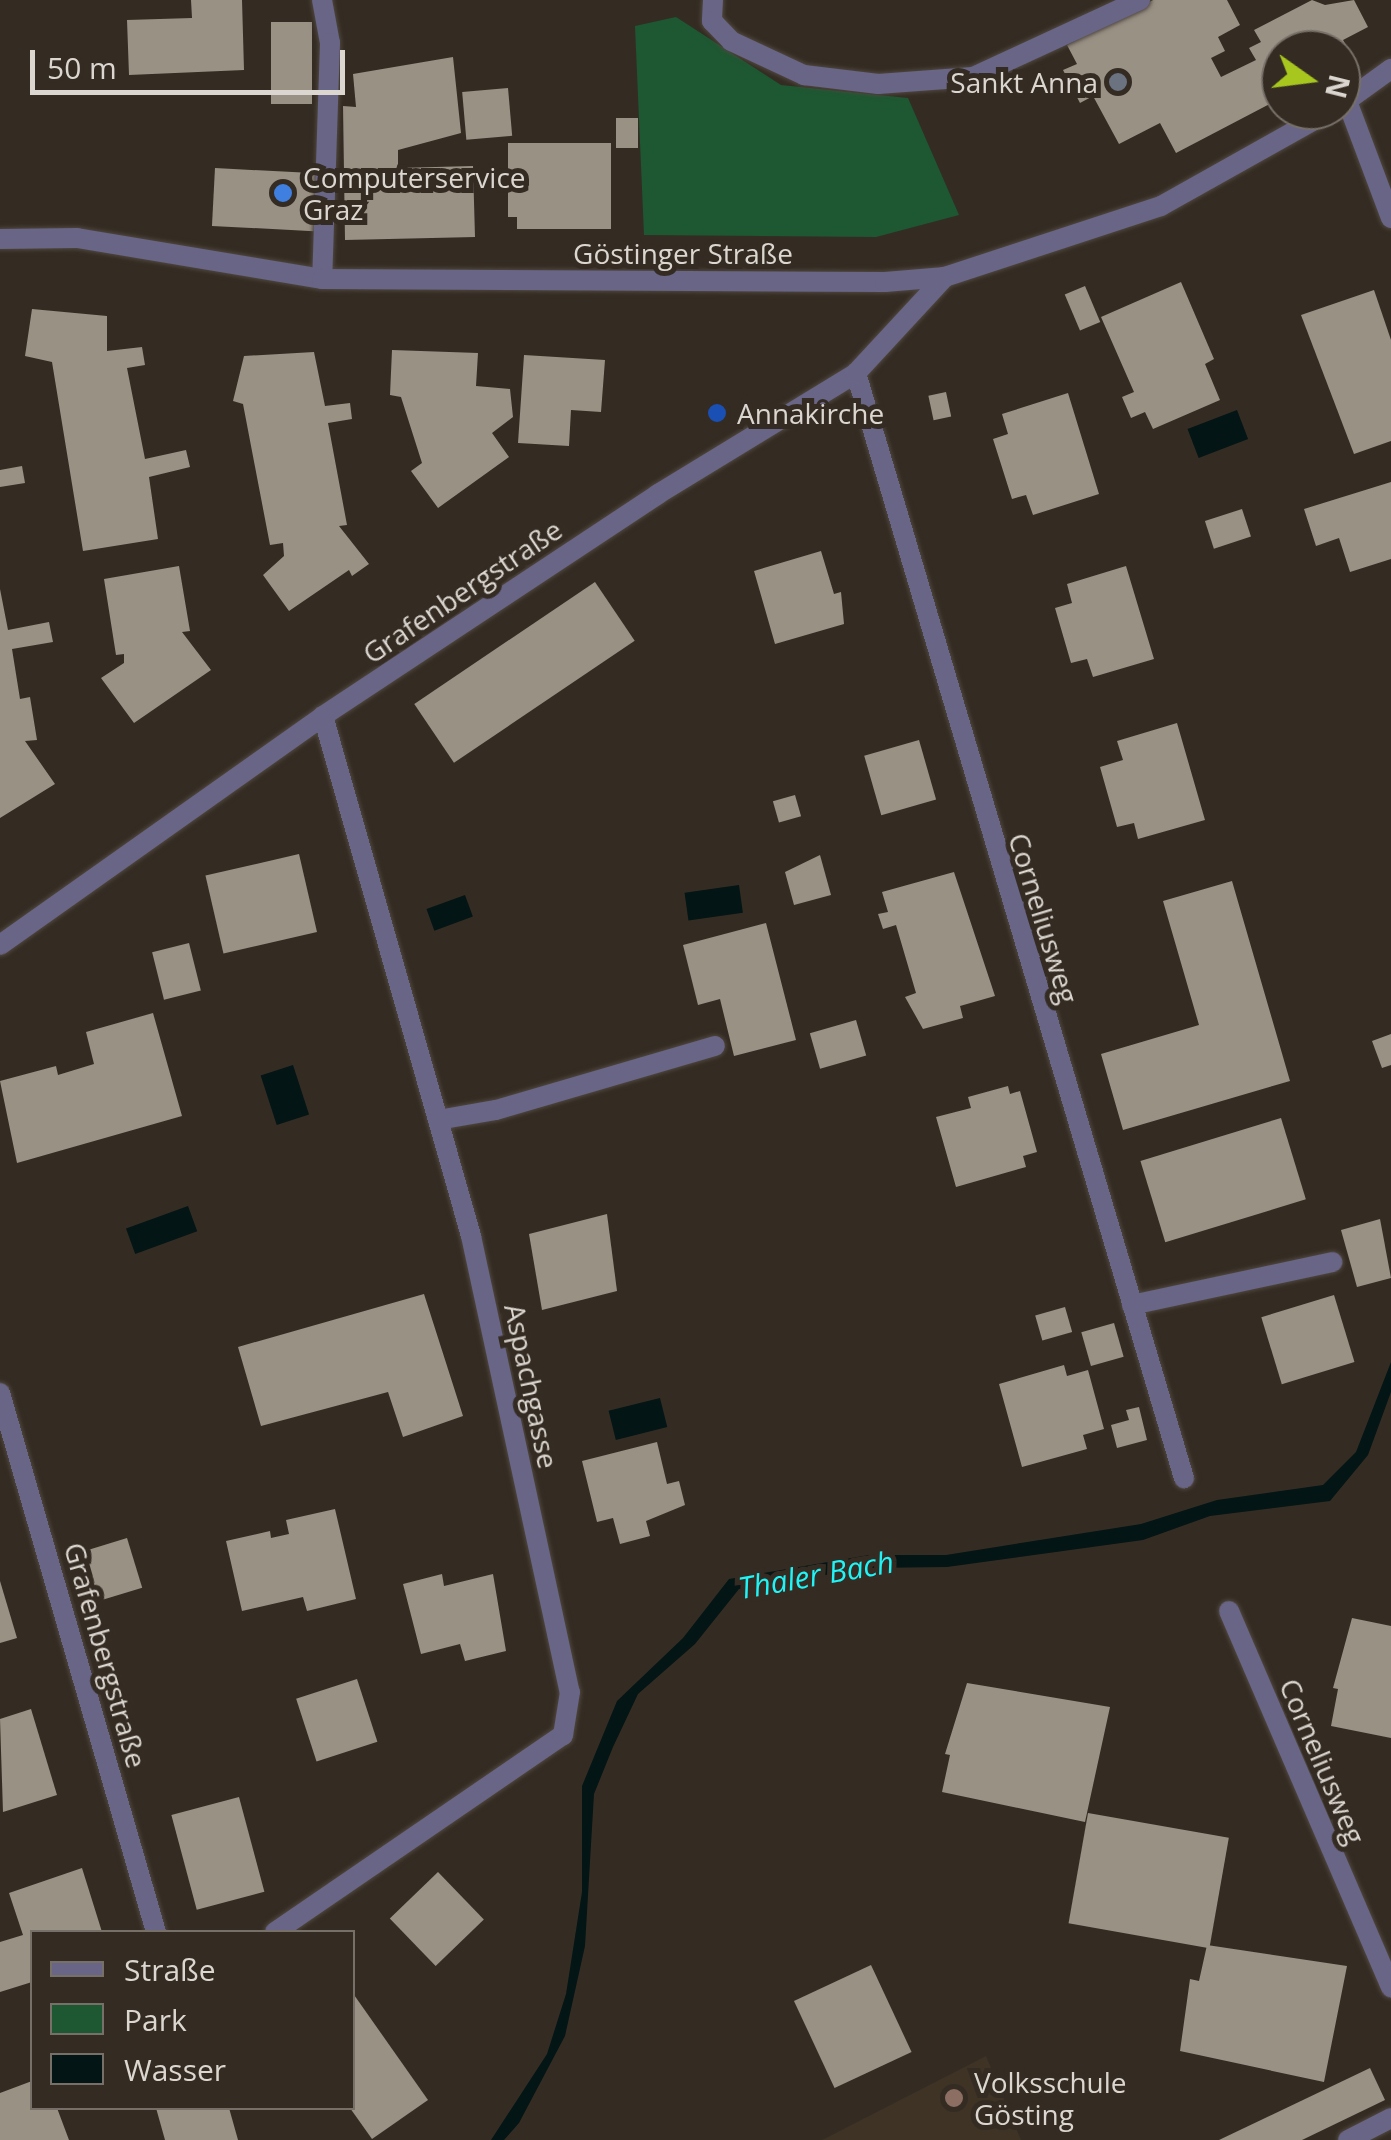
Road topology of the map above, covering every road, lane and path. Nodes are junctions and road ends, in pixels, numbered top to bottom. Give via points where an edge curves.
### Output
1 (322, 0) edge
2 (713, 0) edge
3 (1140, 0) edge
4 (1391, 70) edge
5 (1361, 91) edge
6 (1296, 130) edge
7 (1351, 130) edge
8 (1391, 218) edge
9 (0, 239) edge
10 (945, 277) junction
11 (322, 279) junction
12 (856, 373) junction
13 (323, 716) junction
14 (0, 945) edge
15 (714, 1046) dead end
16 (438, 1120) junction
17 (1332, 1262) dead end
18 (1132, 1305) junction
19 (0, 1393) edge
20 (1184, 1478) dead end
21 (1229, 1612) dead end
22 (155, 1930) edge
23 (278, 1930) edge
24 (1391, 1988) edge
25 (1391, 2118) edge
26 (1348, 2140) edge

1 - 11 street via 330,43
2 - 3 street via 712,21 731,41 804,75 878,84 974,77
4 - 5 street, Göstinger Straße
6 - 10 street, Göstinger Straße via 1161,206
7 - 8 street
9 - 11 street, Göstinger Straße via 76,238
10 - 11 street, Göstinger Straße
10 - 12 street, Grafenbergstraße
12 - 13 street, Grafenbergstraße via 658,494
12 - 18 street, Corneliusweg
13 - 14 street, Grafenbergstraße
13 - 16 street, Aspachgasse
15 - 16 street via 496,1110
16 - 23 street, Aspachgasse via 471,1236 570,1692 563,1734
17 - 18 street
18 - 20 street, Corneliusweg
19 - 22 street, Grafenbergstraße
21 - 24 street, Corneliusweg
25 - 26 street

